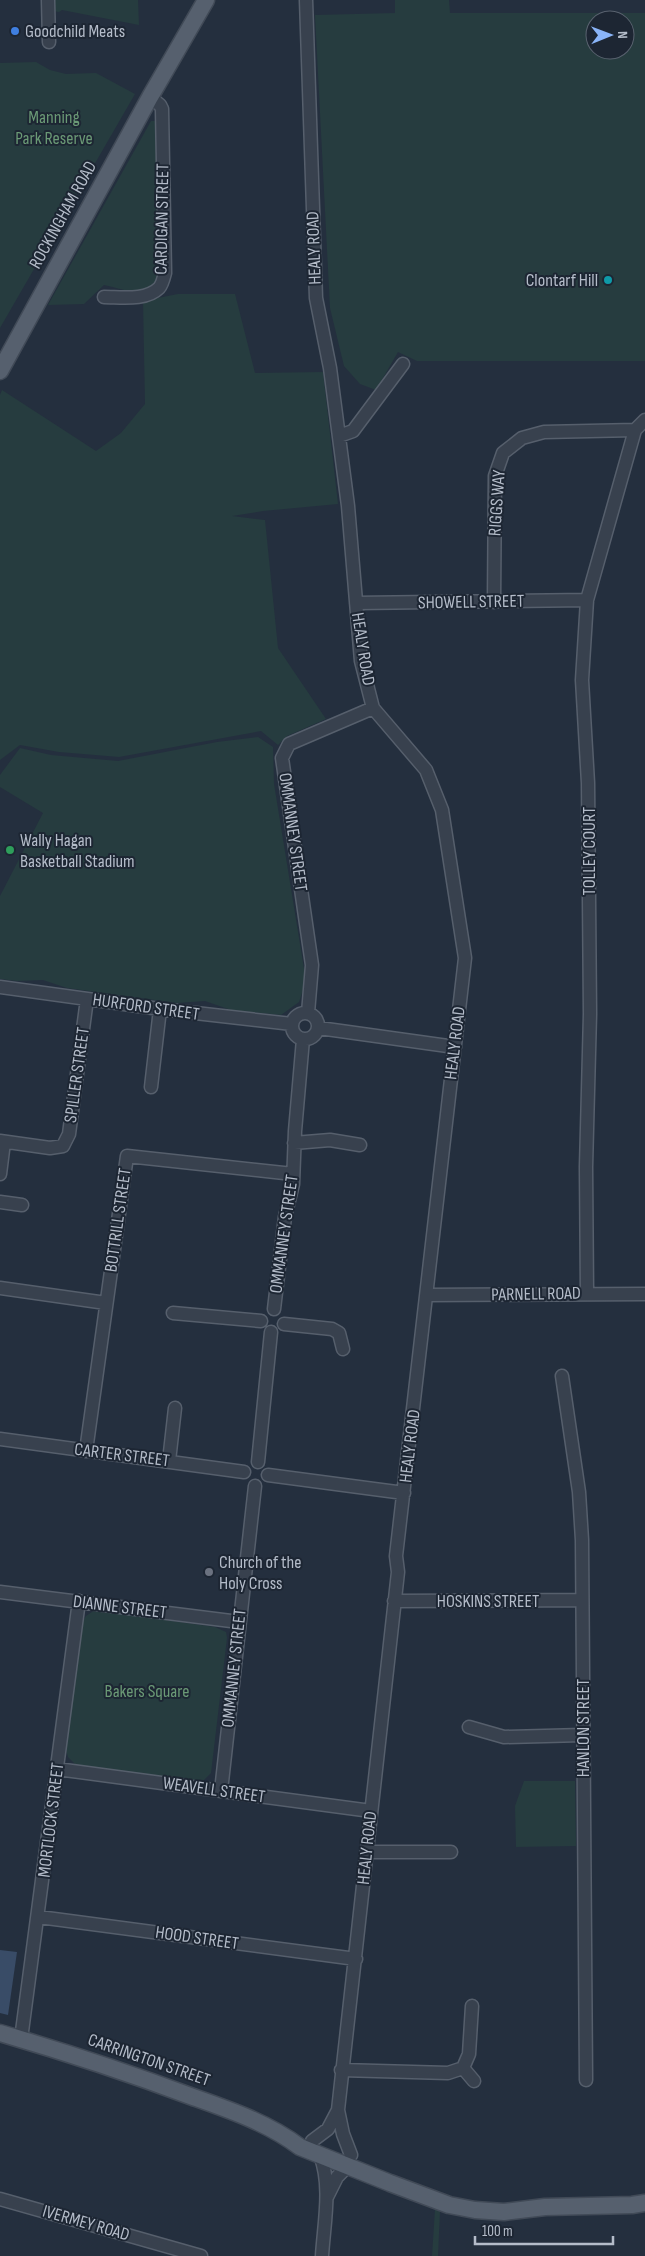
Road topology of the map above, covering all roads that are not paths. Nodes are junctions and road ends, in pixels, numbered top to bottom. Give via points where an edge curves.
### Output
1 (48, 0) edge
2 (206, 0) edge
3 (306, 0) edge
4 (49, 42) dead end
5 (150, 97) junction
6 (104, 297) dead end
7 (402, 364) dead end
8 (2, 365) edge
9 (640, 425) edge
10 (339, 436) junction
11 (587, 600) junction
12 (494, 602) junction
13 (356, 603) junction
14 (374, 708) junction
15 (0, 987) edge
16 (87, 999) junction
17 (160, 1009) junction
18 (308, 1013) junction
19 (292, 1024) junction
20 (319, 1028) junction
21 (303, 1039) junction
22 (455, 1047) junction
23 (151, 1087) dead end
24 (2, 1142) edge
25 (294, 1143) junction
26 (360, 1145) dead end
27 (0, 1174) edge
28 (293, 1174) junction
29 (0, 1202) edge
30 (22, 1205) dead end
31 (0, 1288) edge
32 (587, 1294) junction
33 (645, 1294) edge
34 (427, 1295) junction
35 (106, 1303) junction
36 (274, 1309) junction
37 (173, 1313) dead end
38 (261, 1321) junction
39 (284, 1324) junction
40 (271, 1332) junction
41 (343, 1349) dead end
42 (562, 1376) dead end
43 (175, 1408) dead end
44 (0, 1439) edge
45 (86, 1451) junction
46 (169, 1461) junction
47 (258, 1462) junction
48 (244, 1472) junction
49 (268, 1475) junction
50 (255, 1486) junction
51 (404, 1493) junction
52 (0, 1592) edge
53 (582, 1600) junction
54 (79, 1601) junction
55 (394, 1601) junction
56 (239, 1622) junction
57 (469, 1727) dead end
58 (582, 1735) junction
59 (57, 1769) junction
60 (221, 1791) junction
61 (371, 1811) junction
62 (367, 1852) junction
63 (451, 1852) dead end
64 (38, 1917) junction
65 (356, 1959) junction
66 (472, 2006) dead end
67 (0, 2033) edge
68 (21, 2039) junction
69 (463, 2068) junction
70 (341, 2070) junction
71 (474, 2080) dead end
72 (586, 2080) dead end
73 (338, 2110) junction
74 (316, 2148) junction
75 (349, 2161) junction
76 (0, 2199) edge
77 (326, 2199) junction
78 (641, 2205) edge
79 (201, 2256) edge
80 (322, 2256) edge

1 - 4 street
2 - 5 main road, ROCKINGHAM ROAD
3 - 10 street, HEALY ROAD via 316,298
5 - 6 street, CARDIGAN STREET via 162,109 166,273 160,287 149,294 137,298
5 - 8 main road, ROCKINGHAM ROAD
7 - 10 street via 353,431
9 - 11 street, TOLLEY COURT
9 - 12 street, RIGGS WAY via 544,432 522,438 503,453 494,476
10 - 13 street, HEALY ROAD
11 - 12 street, SHOWELL STREET
11 - 32 street, TOLLEY COURT via 582,680 588,783 590,1014
12 - 13 street, SHOWELL STREET
13 - 14 street, HEALY ROAD via 361,661
14 - 18 street, OMMANNEY STREET via 289,744 282,758 312,965
14 - 22 street, HEALY ROAD via 426,770 442,810 465,958
15 - 16 street, HURFORD STREET
16 - 17 street, HURFORD STREET
16 - 24 street, SPILLER STREET via 69,1134 62,1146 50,1148
17 - 19 street, HURFORD STREET
17 - 23 street
18 - 19 street via 295,1017
18 - 20 street via 314,1015
19 - 21 street via 297,1037
20 - 21 street via 316,1034
20 - 22 street
21 - 25 street, OMMANNEY STREET
22 - 34 street, HEALY ROAD
24 - 27 street
25 - 26 street via 330,1140
25 - 28 street, OMMANNEY STREET
28 - 35 street, BOTTRILL STREET via 127,1156
28 - 36 street, OMMANNEY STREET
29 - 30 street
31 - 35 street
32 - 33 street, PARNELL ROAD
32 - 34 street, PARNELL ROAD
34 - 51 street, HEALY ROAD
35 - 45 street, BOTTRILL STREET
36 - 38 street via 263,1314
36 - 39 street via 280,1312
37 - 38 street
38 - 40 street
39 - 40 street via 277,1332
39 - 41 street via 332,1329 339,1333
40 - 47 street
42 - 53 street, HANLON STREET via 579,1492
43 - 46 street
44 - 45 street, CARTER STREET
45 - 46 street, CARTER STREET
46 - 48 street, CARTER STREET
47 - 48 street via 249,1464
47 - 49 street via 266,1466
48 - 50 street via 247,1481
49 - 50 street via 264,1483
49 - 51 street
50 - 56 street, OMMANNEY STREET
51 - 55 street, HEALY ROAD
52 - 54 street, DIANNE STREET
53 - 55 street, HOSKINS STREET
53 - 58 street, HANLON STREET
54 - 56 street, DIANNE STREET
54 - 59 street, MORTLOCK STREET
55 - 61 street, HEALY ROAD
56 - 60 street, OMMANNEY STREET
57 - 58 street via 504,1737
58 - 72 street, HANLON STREET
59 - 60 street, WEAVELL STREET
59 - 64 street, MORTLOCK STREET
60 - 61 street, WEAVELL STREET
61 - 62 street, HEALY ROAD
62 - 63 street
62 - 65 street, HEALY ROAD
64 - 65 street, HOOD STREET
64 - 68 street, MORTLOCK STREET
65 - 70 street, HEALY ROAD
66 - 69 street via 469,2054
67 - 68 main road, CARRINGTON STREET
68 - 74 main road, CARRINGTON STREET via 125,2071 232,2111 283,2134 300,2147
69 - 70 street via 448,2073
69 - 71 street
70 - 73 street, HEALY ROAD
73 - 74 street, HEALY ROAD
73 - 75 street, HEALY ROAD
74 - 75 main road, CARRINGTON STREET
74 - 77 street via 325,2172
75 - 77 street
75 - 78 main road, CARRINGTON STREET via 449,2205 475,2210 504,2212 545,2207
76 - 79 street, IVERMEY ROAD
77 - 80 street

